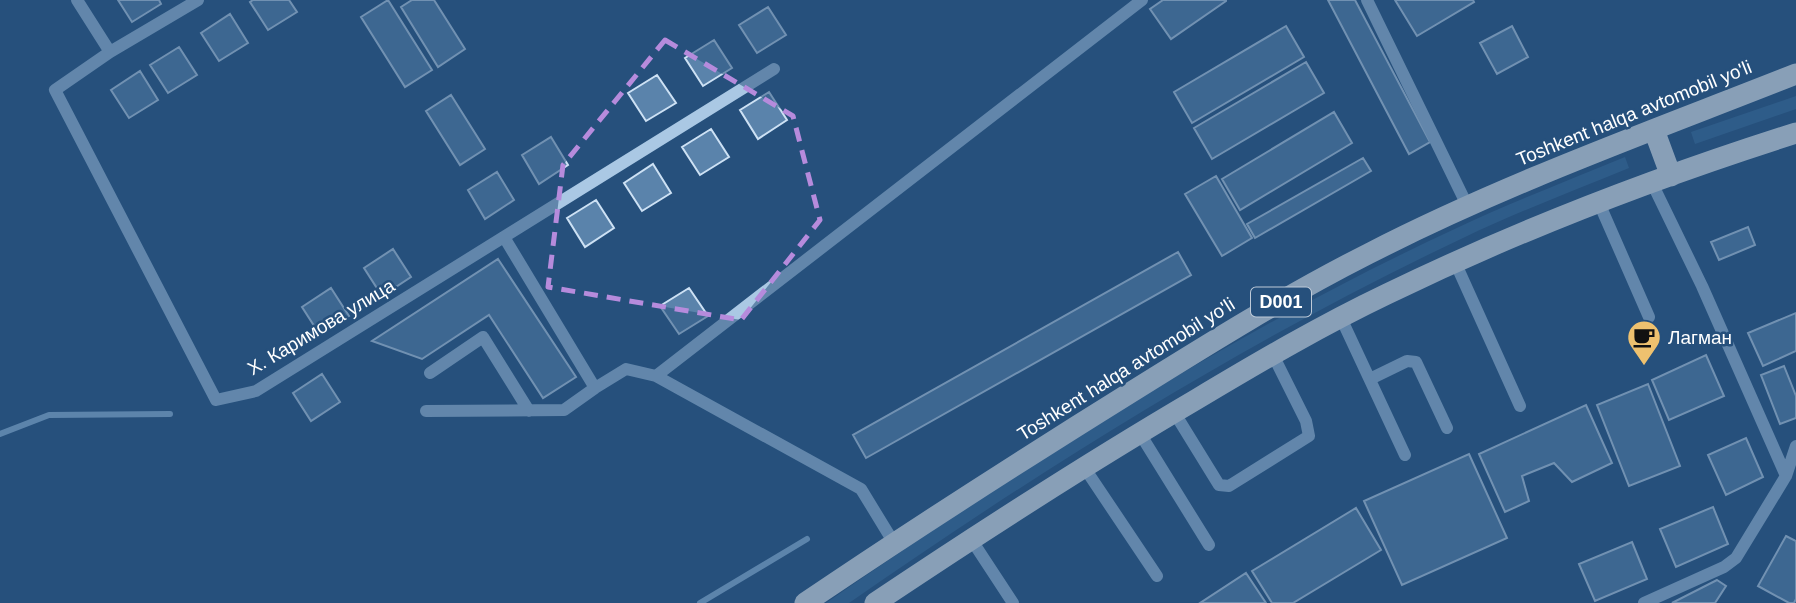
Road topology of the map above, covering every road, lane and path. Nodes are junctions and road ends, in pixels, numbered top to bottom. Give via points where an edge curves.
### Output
1 (77, 0) edge
2 (198, 0) edge
3 (1142, 0) edge
4 (1367, 0) edge
5 (110, 52) junction
6 (774, 69) dead end
7 (1796, 74) edge
8 (1654, 130) junction
9 (1796, 133) edge
10 (1662, 179) junction
11 (1599, 203) junction
12 (1467, 205) junction
13 (504, 237) junction
14 (1455, 262) junction
15 (1649, 317) dead end
16 (1341, 318) junction
17 (1273, 355) junction
18 (430, 373) dead end
19 (656, 376) junction
20 (1370, 379) junction
21 (595, 388) junction
22 (1520, 406) dead end
23 (426, 411) dead end
24 (529, 411) junction
25 (1174, 412) junction
26 (1447, 428) dead end
27 (1139, 432) junction
28 (1796, 446) edge
29 (1405, 455) dead end
30 (1084, 467) junction
31 (1786, 476) junction
32 (971, 539) junction
33 (894, 543) junction
34 (1209, 545) dead end
35 (1157, 576) dead end
36 (805, 603) edge
37 (876, 603) edge
38 (1013, 603) edge
39 (1644, 603) edge

1 - 5 street
2 - 5 street, Х. Каримова улица
3 - 19 street
4 - 12 street
5 - 13 street, Х. Каримова улица via 55,90 216,400 256,391
6 - 13 street, Х. Каримова улица
7 - 8 highway, Toshkent halqa avtomobil yo'li / D001
8 - 10 highway
8 - 12 highway, Toshkent halqa avtomobil yo'li / D001
9 - 10 highway, D001
10 - 11 highway, D001
10 - 31 street via 1702,286
11 - 14 highway, D001
11 - 15 street
12 - 33 highway, Toshkent halqa avtomobil yo'li / D001 via 1366,254 1236,327
13 - 21 street
14 - 16 highway, D001
14 - 22 street
16 - 17 highway, D001
16 - 20 street
17 - 25 highway, D001
17 - 25 street via 1309,436 1229,486 1219,485
18 - 24 street via 483,337
19 - 21 street via 626,369
19 - 33 street via 862,489
20 - 26 street via 1407,361 1416,362
20 - 29 street
21 - 24 street via 564,410
23 - 24 street
25 - 27 highway, D001
27 - 30 highway, D001
27 - 34 street
28 - 31 street
30 - 32 highway, D001
30 - 35 street
31 - 39 street via 1736,558
32 - 37 highway, D001
32 - 38 street
33 - 36 highway, Toshkent halqa avtomobil yo'li / D001

